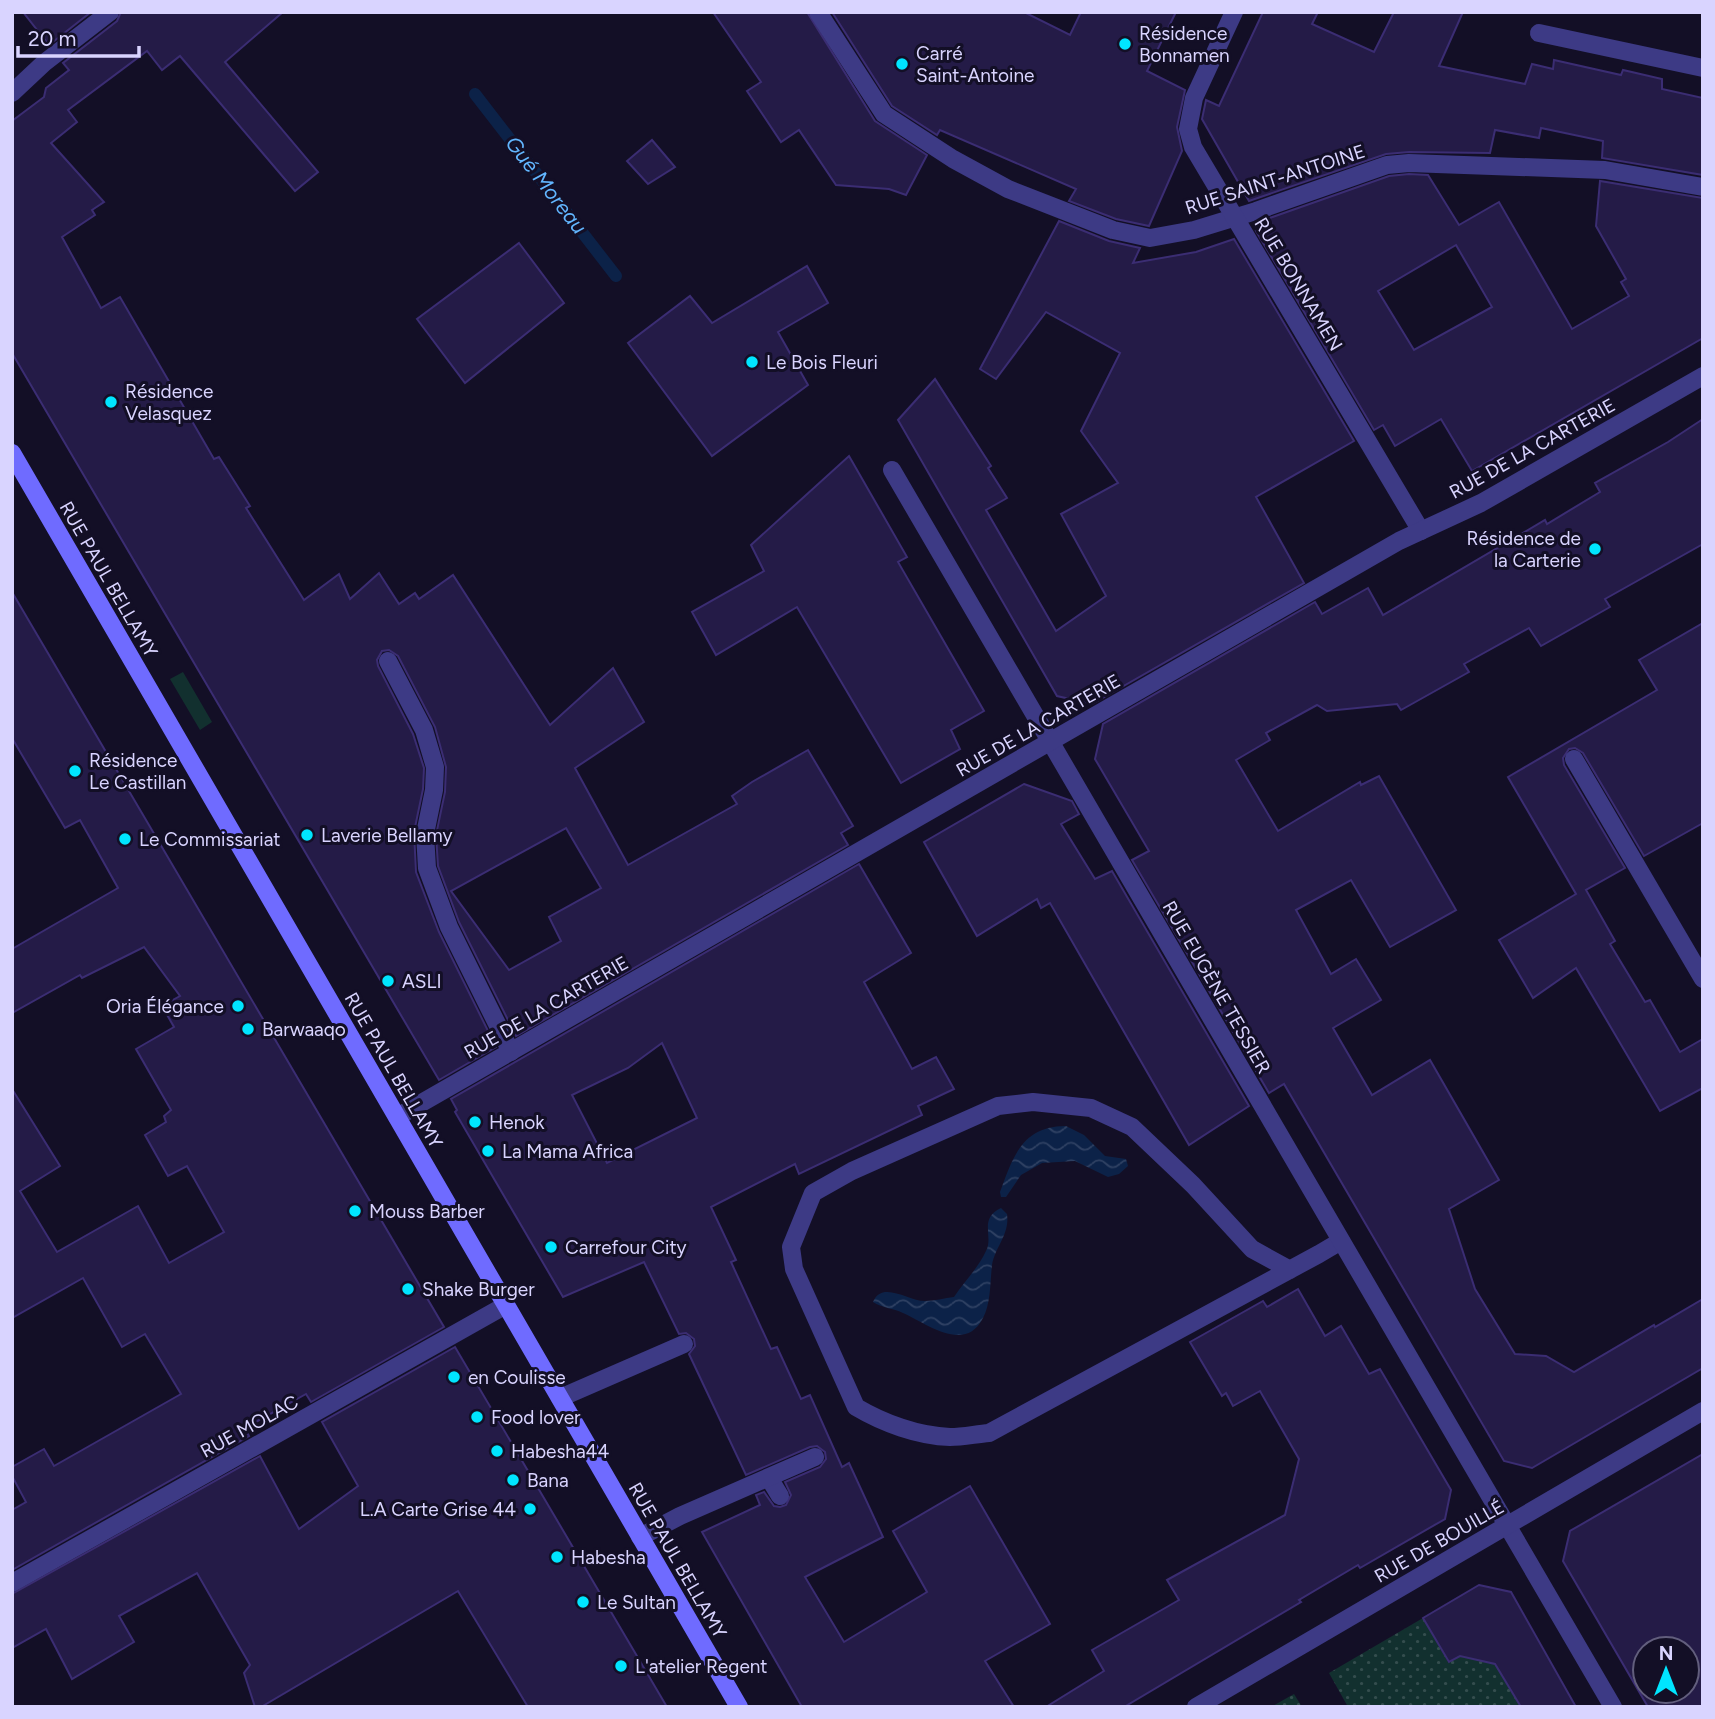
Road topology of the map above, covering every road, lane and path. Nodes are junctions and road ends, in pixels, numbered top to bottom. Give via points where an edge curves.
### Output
1 (110, 12) edge
2 (818, 12) edge
3 (1234, 12) edge
4 (1539, 33) dead end
5 (1703, 68) edge
6 (12, 93) edge
7 (1703, 187) edge
8 (1234, 217) junction
9 (1703, 376) edge
10 (12, 453) edge
11 (892, 470) dead end
12 (1421, 531) junction
13 (388, 661) dead end
14 (1049, 743) junction
15 (1574, 759) dead end
16 (1703, 979) edge
17 (511, 1052) junction
18 (397, 1117) junction
19 (1341, 1241) junction
20 (1290, 1270) junction
21 (506, 1305) junction
22 (684, 1344) dead end
23 (560, 1398) junction
24 (1703, 1412) edge
25 (815, 1457) dead end
26 (769, 1478) junction
27 (780, 1496) dead end
28 (1507, 1525) junction
29 (640, 1537) junction
30 (12, 1583) edge
31 (738, 1707) edge
32 (1196, 1707) edge
33 (1613, 1707) edge

1 - 6 street
2 - 8 street, RUE SAINT-ANTOINE via 884,114 1008,189 1112,230 1150,238
3 - 8 street, RUE BONNAMEN via 1194,98 1188,129
4 - 5 street
7 - 8 street, RUE SAINT-ANTOINE via 1605,170 1409,163 1387,165
8 - 12 street, RUE BONNAMEN
9 - 12 street, RUE DE LA CARTERIE via 1481,503
10 - 18 main road, RUE PAUL BELLAMY
11 - 14 street, RUE EUGÈNE TESSIER
12 - 14 street, RUE DE LA CARTERIE
13 - 17 street via 424,730 435,767 425,834 427,868 449,928
14 - 17 street, RUE DE LA CARTERIE
14 - 19 street, RUE EUGÈNE TESSIER
15 - 16 street
17 - 18 street, RUE DE LA CARTERIE
18 - 21 main road, RUE PAUL BELLAMY
19 - 20 street
19 - 28 street, RUE EUGÈNE TESSIER
20 - 20 street via 989,1433 950,1437 876,1419 856,1407 794,1269 791,1247 813,1193 998,1106 1032,1102 1091,1108 1132,1127 1252,1249
21 - 23 main road, RUE PAUL BELLAMY
21 - 30 street, RUE MOLAC
22 - 23 street
23 - 29 main road, RUE PAUL BELLAMY
24 - 28 street, RUE DE BOUILLÉ
25 - 26 street
26 - 27 street
26 - 29 street
28 - 32 street, RUE DE BOUILLÉ
28 - 33 street, RUE EUGÈNE TESSIER
29 - 31 main road, RUE PAUL BELLAMY

